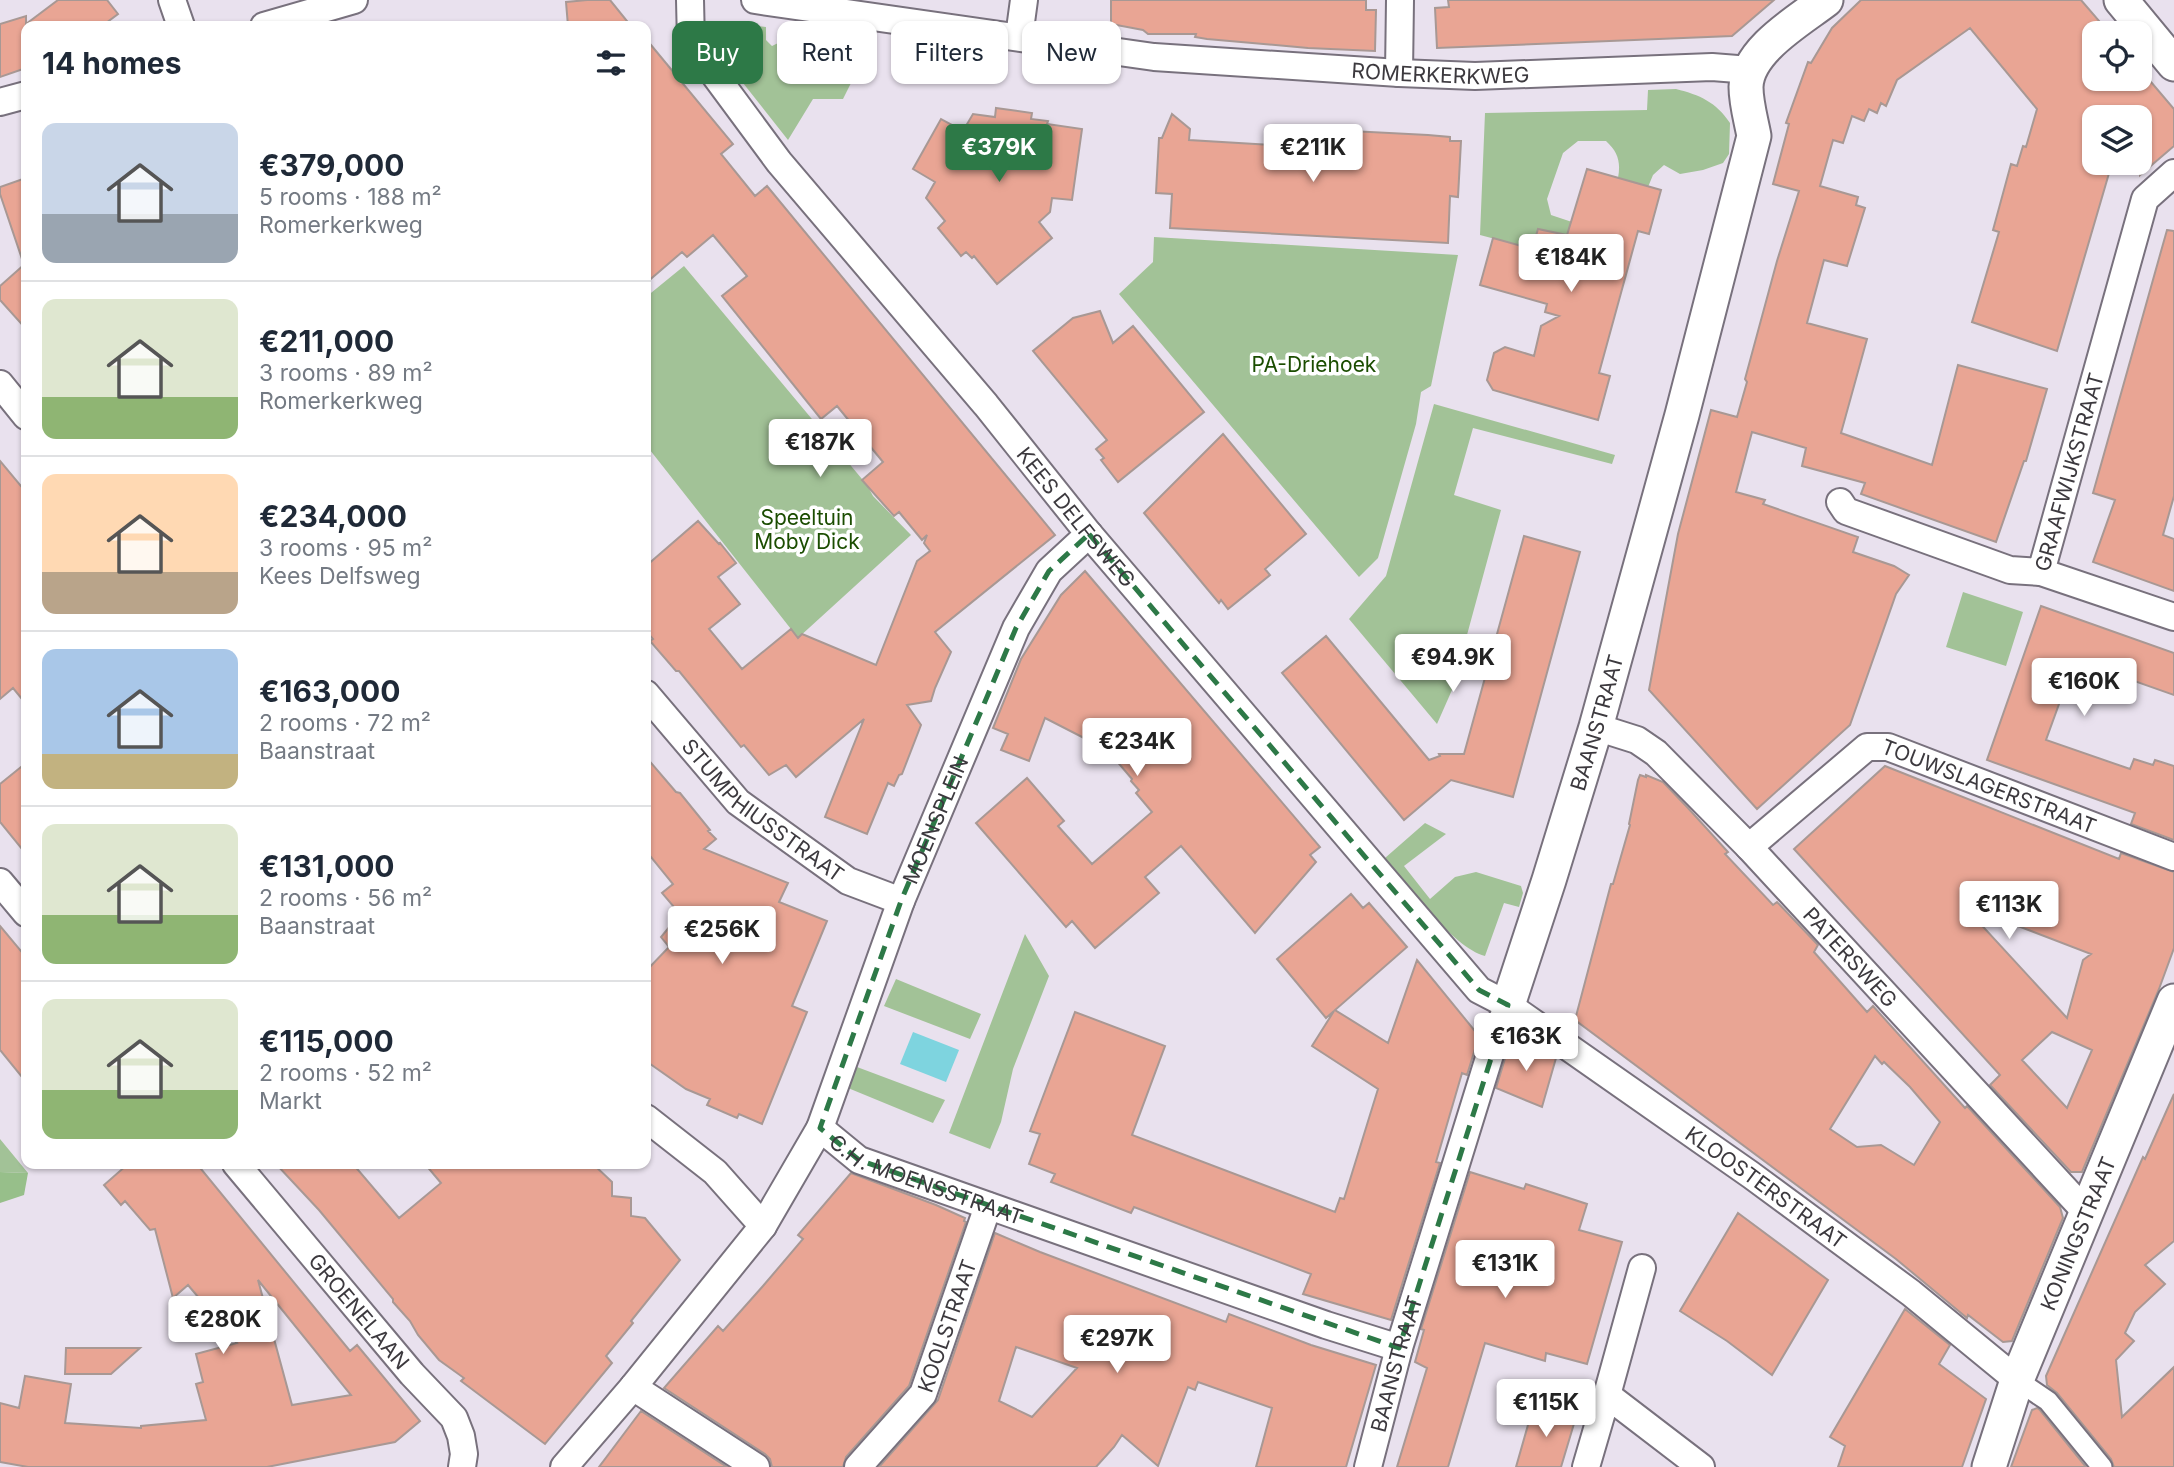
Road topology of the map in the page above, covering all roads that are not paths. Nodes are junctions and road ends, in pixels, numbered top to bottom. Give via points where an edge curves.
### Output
1 (172, 0) edge
2 (354, 0) edge
3 (690, 0) edge
4 (755, 0) edge
5 (1024, 0) edge
6 (1401, 0) edge
7 (1826, 0) edge
8 (2121, 0) edge
9 (178, 21) edge
10 (281, 21) edge
11 (1019, 37) junction
12 (2174, 64) edge
13 (1750, 70) junction
14 (1399, 73) junction
15 (21, 96) edge
16 (0, 102) edge
17 (2174, 173) edge
18 (0, 384) edge
19 (21, 410) edge
20 (1839, 502) dead end
21 (1089, 534) junction
22 (2041, 572) junction
23 (2174, 617) edge
24 (651, 700) edge
25 (1596, 727) junction
26 (1749, 847) junction
27 (2174, 857) edge
28 (0, 881) edge
29 (901, 901) junction
30 (21, 907) edge
31 (2174, 1001) edge
32 (1508, 1005) junction
33 (651, 1122) edge
34 (820, 1128) junction
35 (240, 1169) edge
36 (988, 1206) junction
37 (2086, 1212) junction
38 (763, 1226) junction
39 (1642, 1268) dead end
40 (1399, 1348) junction
41 (2017, 1380) junction
42 (633, 1387) junction
43 (1607, 1395) junction
44 (462, 1467) edge
45 (564, 1467) edge
46 (756, 1467) edge
47 (858, 1467) edge
48 (1368, 1467) edge
49 (1586, 1467) edge
50 (1701, 1467) edge
51 (1989, 1467) edge
52 (2102, 1467) edge

1 - 9 street
2 - 10 street
3 - 21 street, KEES DELFSWEG via 691,43 779,162
4 - 11 street, ROMERKERKWEG
5 - 11 street
6 - 14 street
7 - 13 street via 1767,46
8 - 12 street
11 - 14 street, ROMERKERKWEG via 1154,57
13 - 14 street, ROMERKERKWEG via 1712,67 1475,76
13 - 25 street, BAANSTRAAT via 1746,84 1754,136
15 - 16 street
17 - 22 street, GRAAFWIJKSTRAAT via 2145,199
18 - 19 street
20 - 22 street, GRAAFWIJKSTRAAT via 1846,511 2010,570
21 - 29 street, MOENSPLEIN via 1049,572 1016,628
21 - 32 street, KEES DELFSWEG via 1479,990
22 - 23 street
24 - 29 street, STUMPHIUSSTRAAT via 738,802 848,881
25 - 26 street, PATERSWEG via 1637,740 1656,752
25 - 32 street, BAANSTRAAT
26 - 27 street, TOUWSLAGERSTRAAT via 1867,747 1888,747
26 - 37 street, PATERSWEG
28 - 30 street
29 - 34 street, MOENSPLEIN
31 - 37 street, KONINGSTRAAT
32 - 40 street, BAANSTRAAT
32 - 41 street, KLOOSTERSTRAAT via 1751,1175 1910,1293
33 - 38 street via 715,1172
34 - 36 street, C.H. MOENSSTRAAT via 859,1160
34 - 38 street, C.H. MOENSSTRAAT
35 - 44 street, GROENELAAN via 454,1418 464,1454
36 - 40 street, C.H. MOENSSTRAAT
36 - 47 street, KOOLSTRAAT via 923,1394
37 - 41 street, KONINGSTRAAT
38 - 42 street, C.H. MOENSSTRAAT
39 - 43 street
40 - 48 street, BAANSTRAAT
41 - 51 street, KONINGSTRAAT
41 - 52 street via 2048,1401
42 - 45 street, C.H. MOENSSTRAAT
42 - 46 street
43 - 49 street
43 - 50 street

